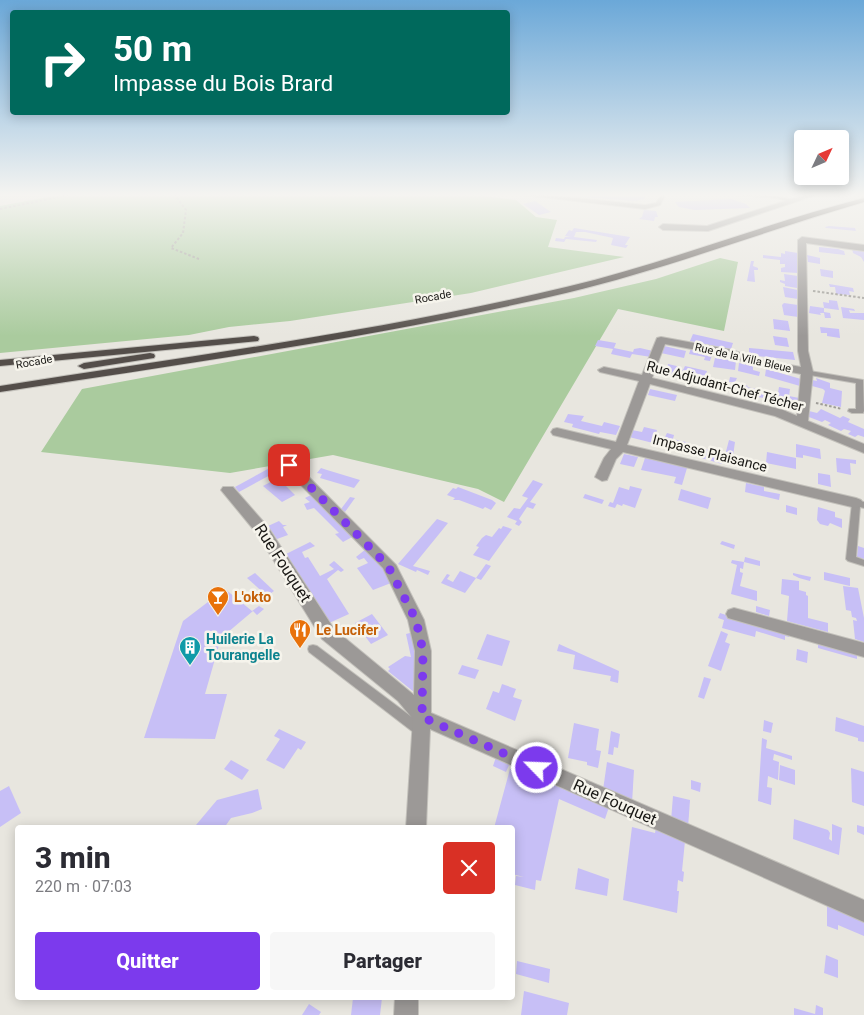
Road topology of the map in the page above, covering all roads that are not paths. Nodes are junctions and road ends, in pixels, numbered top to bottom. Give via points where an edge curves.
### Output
1 (707, 241) edge
2 (734, 241) edge
3 (802, 241) edge
4 (813, 241) edge
5 (864, 248) edge
6 (254, 339) junction
7 (0, 363) edge
8 (604, 370) dead end
9 (807, 372) junction
10 (645, 379) junction
11 (0, 380) edge
12 (862, 382) edge
13 (0, 389) edge
14 (852, 411) road end
15 (802, 421) junction
16 (557, 432) dead end
17 (620, 447) junction
18 (864, 449) edge
19 (289, 465) dead end
20 (602, 476) dead end
21 (228, 490) dead end
22 (860, 504) edge
23 (864, 562) edge
24 (734, 614) dead end
25 (313, 649) dead end
26 (864, 650) edge
27 (422, 724) junction
28 (416, 825) edge
29 (864, 911) edge
30 (407, 1000) edge
31 (406, 1015) edge

1 - 6 highway, Rocade via 560,284 448,307
2 - 13 highway via 656,266 498,306 359,332
3 - 9 street, Rue de la Villa Bleue via 801,289
4 - 5 street, Rue de la Villa Bleue
6 - 7 highway
6 - 11 highway, Rocade
8 - 10 street, Rue Adjudant-Chef Técher
9 - 10 street, Rue de la Villa Bleue via 754,362 732,353 661,340
9 - 12 lane
9 - 15 street, Rue de la Villa Bleue
10 - 15 street, Rue Adjudant-Chef Técher
10 - 17 street
12 - 14 lane via 860,411
15 - 18 street, Rue Adjudant-Chef Técher
16 - 17 street, Impasse Plaisance
17 - 20 street via 610,458
17 - 22 street, Impasse Plaisance
19 - 27 street via 388,566 416,620 423,651
21 - 27 street, Rue Fouquet via 263,531 328,634 404,696
22 - 23 lane via 851,559
24 - 26 street
25 - 27 lane
27 - 28 street
27 - 29 street, Rue Fouquet
30 - 31 street

